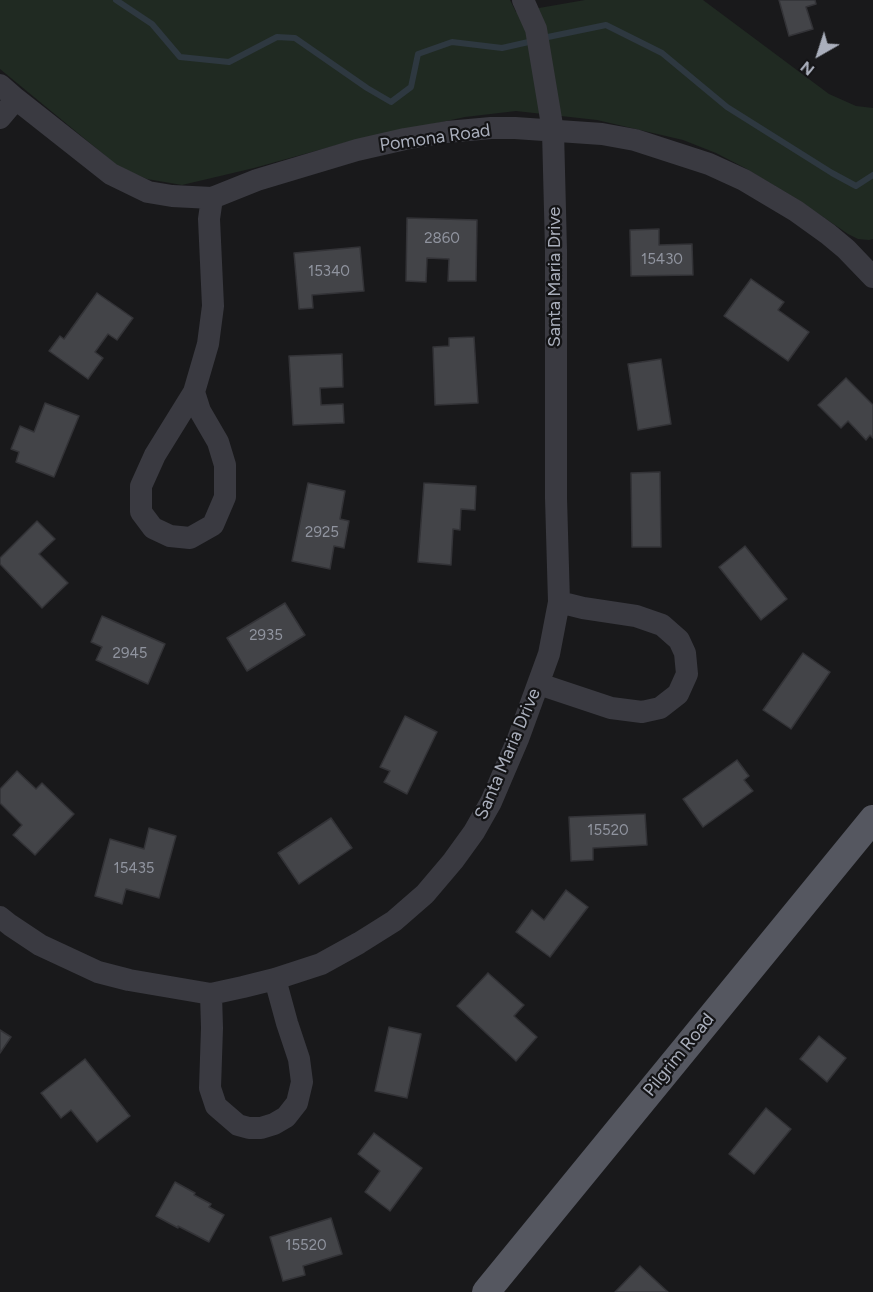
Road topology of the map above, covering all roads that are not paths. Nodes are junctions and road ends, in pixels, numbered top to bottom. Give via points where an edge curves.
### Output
1 (523, 0) edge
2 (8, 92) edge
3 (0, 118) edge
4 (553, 131) junction
5 (212, 198) junction
6 (871, 271) edge
7 (194, 392) junction
8 (559, 602) junction
9 (539, 684) junction
10 (873, 819) edge
11 (0, 917) edge
12 (275, 979) junction
13 (211, 994) junction
14 (486, 1292) edge

1 - 4 street, Santa Maria Drive via 536,29
2 - 3 street
2 - 5 street, Pomona Road via 111,174 148,192
4 - 5 street, Pomona Road via 491,128 405,139 268,177
4 - 6 street, Pomona Road via 635,140 717,168 796,212
4 - 8 street, Santa Maria Drive
5 - 7 street via 209,219 213,306
7 - 7 street via 155,455 141,486 141,512 153,528 170,536 190,538 213,525 225,497 225,465
8 - 9 street, Santa Maria Drive
8 - 9 street via 636,616 662,625 679,640 687,674 678,694 660,708 642,712 611,708
9 - 12 street, Santa Maria Drive via 491,802 474,832 425,894 394,921 359,943 321,964
10 - 14 main road, Pilgrim Road
11 - 13 street, Santa Maria Drive via 40,945 98,972
12 - 13 street, Santa Maria Drive
12 - 13 street via 302,1082 297,1103 286,1117 261,1128 238,1125 216,1106 210,1088

